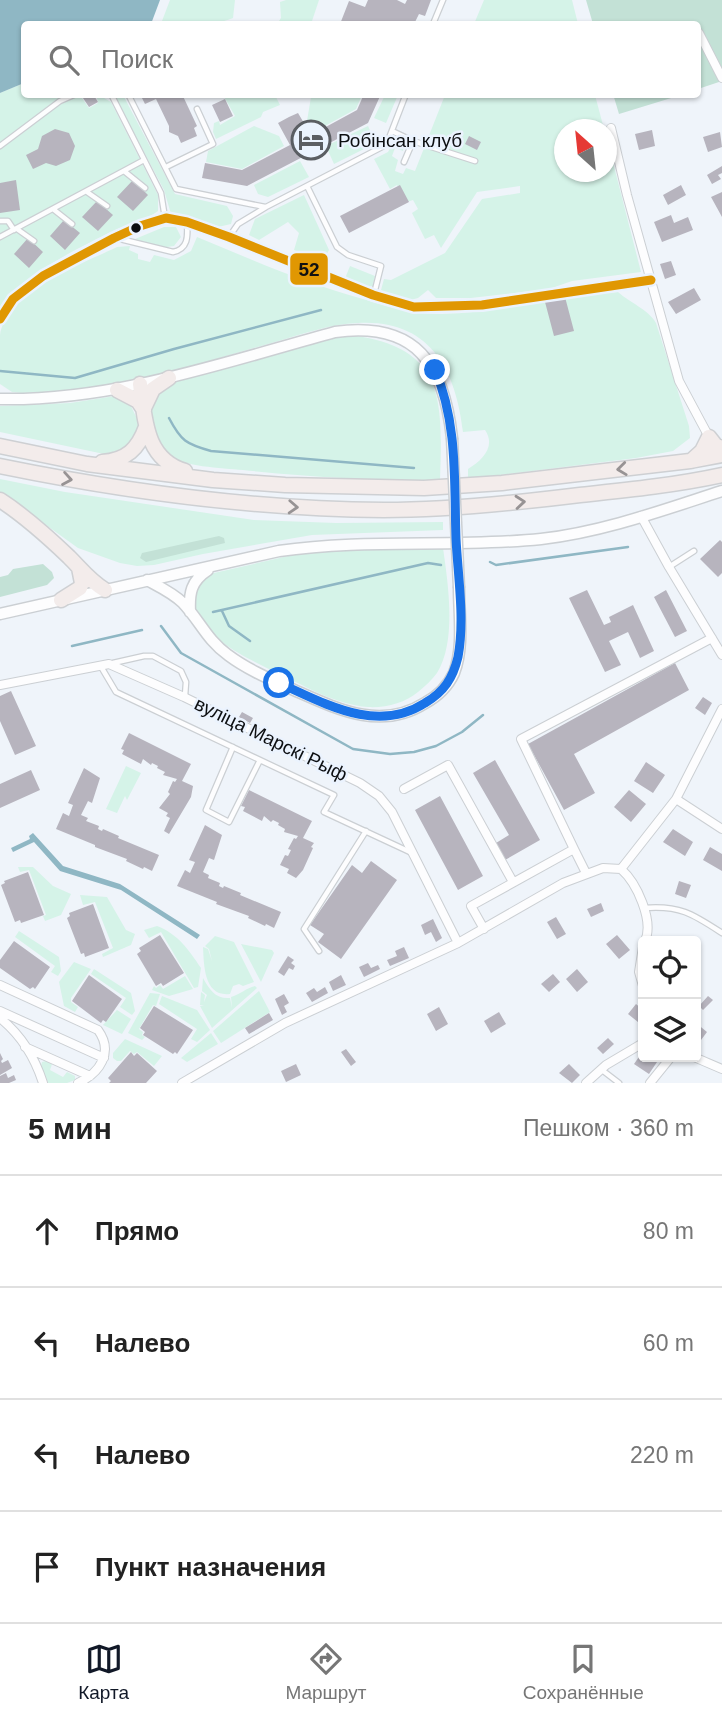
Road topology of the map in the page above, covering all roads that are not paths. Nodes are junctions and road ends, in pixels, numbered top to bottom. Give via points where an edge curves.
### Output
1 (443, 0) edge
2 (434, 21) edge
3 (701, 37) edge
4 (722, 78) edge
5 (67, 98) edge
6 (113, 98) edge
7 (130, 98) edge
8 (404, 98) edge
9 (197, 109) dead end
10 (392, 131) junction
11 (413, 141) junction
12 (0, 146) edge
13 (617, 151) edge
14 (144, 160) junction
15 (475, 161) dead end
16 (404, 162) dead end
17 (166, 167) junction
18 (124, 171) junction
19 (307, 186) junction
20 (145, 188) dead end
21 (86, 191) junction
22 (107, 206) dead end
23 (266, 207) junction
24 (53, 209) junction
25 (166, 218) junction
26 (0, 221) edge
27 (187, 222) junction
28 (72, 224) dead end
29 (15, 229) junction
30 (0, 237) edge
31 (229, 237) junction
32 (114, 238) junction
33 (34, 241) dead end
34 (651, 280) junction
35 (373, 295) junction
36 (0, 319) edge
37 (169, 378) junction
38 (141, 384) junction
39 (117, 390) junction
40 (0, 400) edge
41 (144, 410) junction
42 (146, 427) junction
43 (709, 437) junction
44 (0, 446) edge
45 (722, 448) edge
46 (722, 455) edge
47 (690, 461) junction
48 (87, 464) junction
49 (0, 466) edge
50 (722, 475) edge
51 (213, 480) junction
52 (722, 491) edge
53 (0, 500) edge
54 (641, 516) junction
55 (694, 551) dead end
56 (214, 566) junction
57 (78, 567) junction
58 (669, 567) junction
59 (180, 573) junction
60 (148, 580) junction
61 (106, 590) junction
62 (61, 600) junction
63 (190, 612) junction
64 (0, 614) edge
65 (712, 638) junction
66 (722, 655) edge
67 (104, 664) junction
68 (0, 685) edge
69 (184, 697) junction
70 (722, 709) edge
71 (233, 747) junction
72 (260, 760) junction
73 (404, 789) dead end
74 (676, 799) junction
75 (722, 829) edge
76 (366, 831) junction
77 (574, 849) junction
78 (413, 853) junction
79 (621, 869) junction
80 (586, 873) junction
81 (513, 882) junction
82 (643, 908) junction
83 (484, 929) junction
84 (722, 933) edge
85 (646, 936) edge
86 (458, 943) junction
87 (319, 951) dead end
88 (0, 985) edge
89 (0, 1011) edge
90 (0, 1018) edge
91 (638, 1046) edge
92 (25, 1047) junction
93 (104, 1058) junction
94 (701, 1060) edge
95 (667, 1062) edge
96 (601, 1069) junction
97 (722, 1069) edge
98 (90, 1076) junction
99 (43, 1083) edge
100 (78, 1083) edge
101 (182, 1083) edge
102 (586, 1083) edge
103 (619, 1083) edge
104 (650, 1083) edge

1 - 2 lane
3 - 4 street
5 - 12 lane
6 - 14 lane
7 - 17 lane
8 - 10 lane
9 - 17 lane via 212,144
10 - 11 lane
10 - 19 lane via 382,147
11 - 15 lane
11 - 16 lane
13 - 34 street
14 - 18 lane
14 - 25 lane via 161,193
17 - 23 lane via 176,189
18 - 20 lane
18 - 21 lane
19 - 23 lane
19 - 35 lane via 337,247 381,266
21 - 22 lane
21 - 24 lane
23 - 31 lane via 237,224
24 - 28 lane
24 - 29 lane
25 - 27 street
25 - 32 street
26 - 29 lane via 8,220
27 - 31 street
27 - 32 lane via 188,234 180,251 160,251
29 - 30 lane
29 - 33 lane
31 - 35 street
32 - 36 street via 26,287
34 - 35 street via 457,307 414,307
34 - 43 street via 679,381
37 - 38 street
37 - 41 highway via 153,388
37 - 63 street, bridge via 335,332 373,331 404,341 427,358 446,401 452,439 458,654 454,673 435,697 389,717 342,710 247,667 216,646
38 - 39 street
38 - 41 highway
39 - 40 street
39 - 41 highway via 138,401
41 - 42 highway
42 - 48 highway via 141,442 125,457
42 - 51 highway via 163,461
43 - 45 highway
43 - 47 highway
44 - 48 highway
46 - 47 highway
47 -> 51 highway via 424,488
48 - 51 highway
49 -> 50 highway via 174,497 387,510 525,502
52 - 54 street
53 - 57 highway
54 - 56 street via 586,531 507,542 332,544
54 - 58 street
55 - 58 lane
56 - 59 street
56 - 63 street via 191,588
57 - 61 highway
57 - 62 highway via 80,588
58 - 65 street
59 - 60 street
59 - 63 street
60 - 61 street
60 - 63 street
61 - 62 street
62 - 64 street
65 - 66 street
65 - 77 street via 521,739
67 - 68 street
67 - 69 street, вуліца Марскі Рыф
67 - 69 lane via 153,656 181,671 186,682
67 - 71 lane via 116,692
69 - 78 street, вуліца Марскі Рыф via 371,789 392,812
70 - 74 street
71 - 72 lane
71 - 72 lane via 205,810 229,822
72 - 76 lane via 334,795 324,812
73 - 81 street via 448,765
74 - 75 street
74 - 79 street
76 - 78 lane
76 - 87 lane via 304,929
77 - 80 street
77 - 81 street
78 - 86 street, вуліца Марскі Рыф
79 - 80 street via 603,867
79 - 82 street via 629,876
80 - 83 street
81 - 83 street via 471,906
82 - 84 lane via 688,911
82 - 85 street via 649,926
83 - 86 street
86 - 101 street via 285,1023
88 - 93 street via 98,1030 106,1046
89 - 93 street
90 - 92 street
91 - 96 street
92 - 98 street
92 - 99 street
93 - 98 street
94 - 97 street
95 - 104 street
96 - 102 street
96 - 103 lane
98 - 100 street

